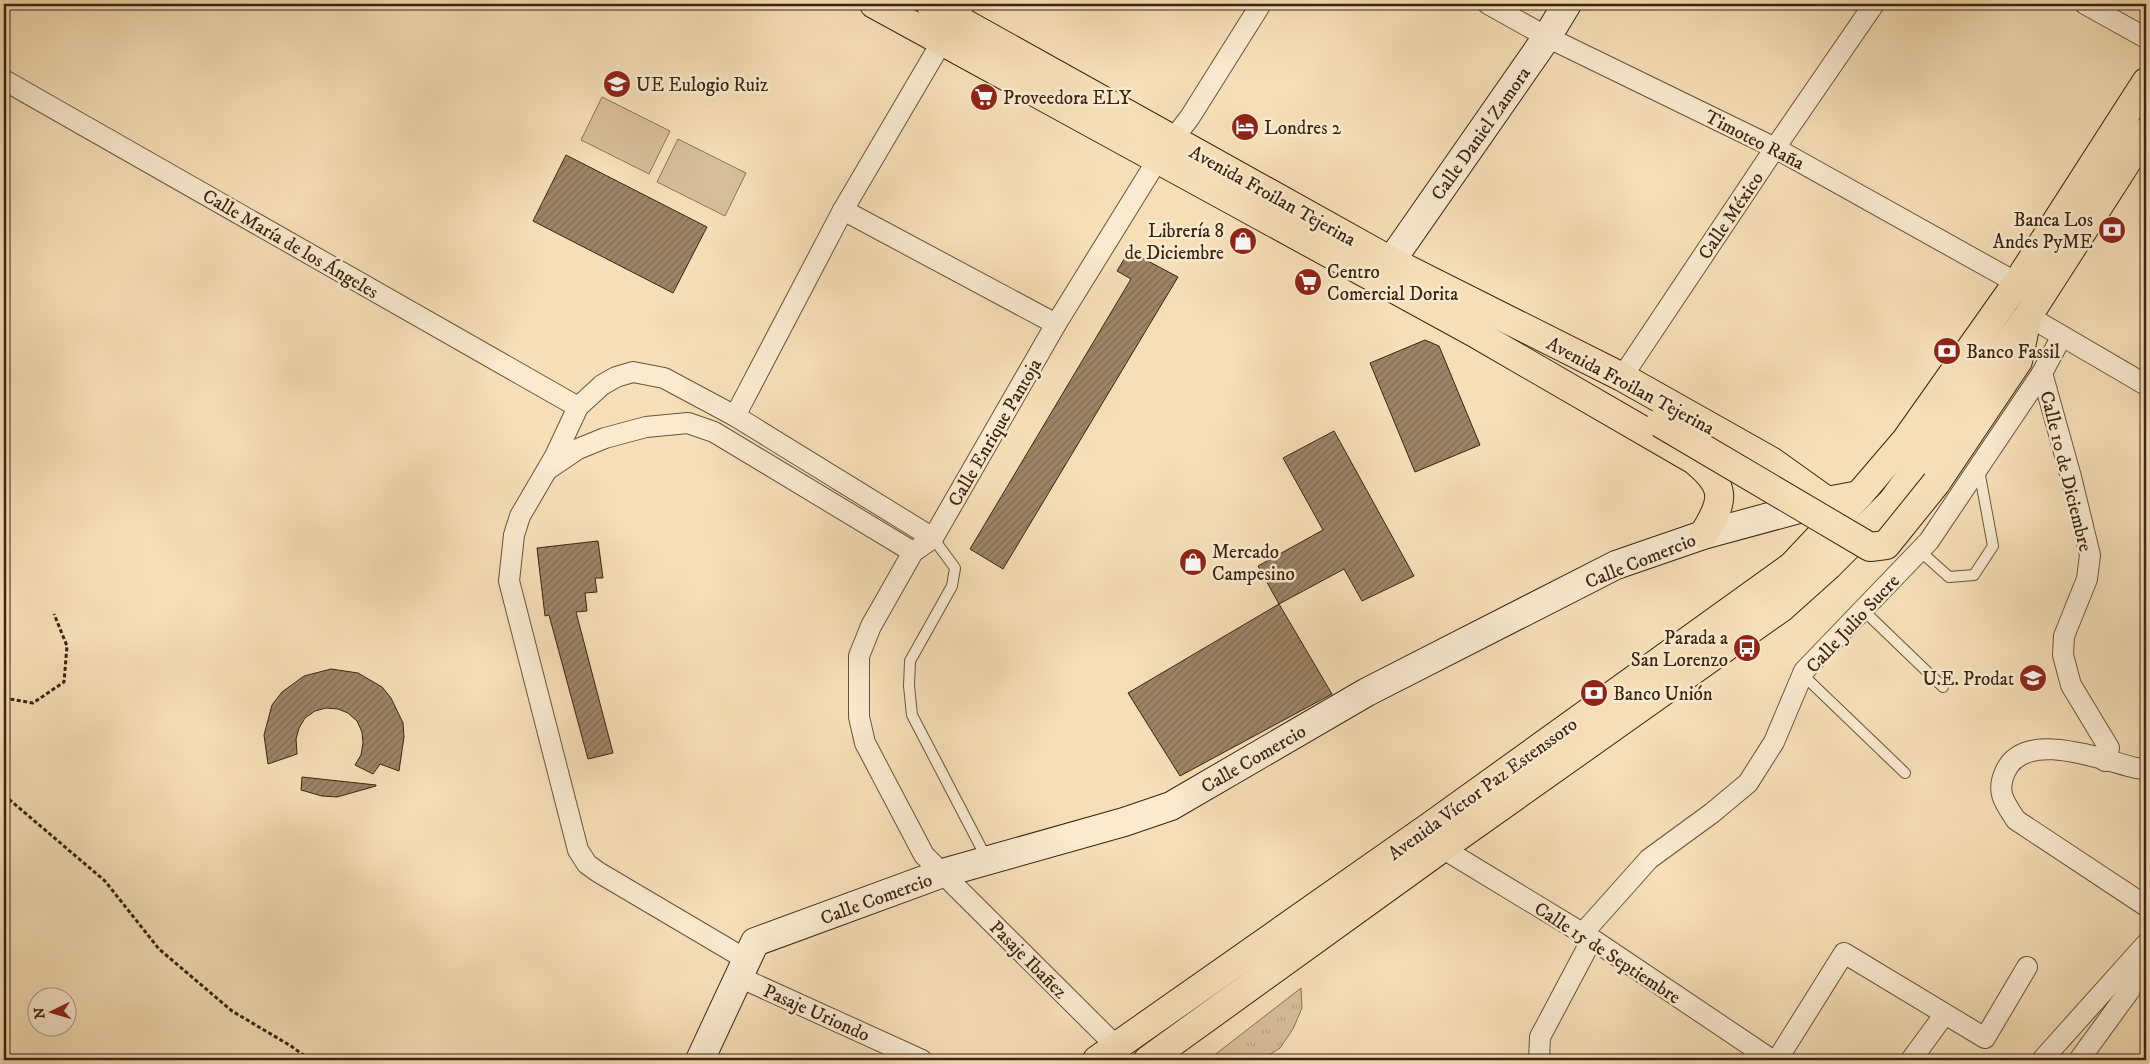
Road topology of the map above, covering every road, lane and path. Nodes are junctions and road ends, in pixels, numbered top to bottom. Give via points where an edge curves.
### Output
1 (874, 4) edge
2 (930, 4) edge
3 (1261, 4) edge
4 (1488, 4) edge
5 (1567, 4) edge
6 (1874, 4) edge
7 (2085, 4) edge
8 (960, 11) edge
9 (1547, 37) junction
10 (2146, 38) edge
11 (941, 41) junction
12 (4, 80) edge
13 (2146, 82) edge
14 (2146, 132) edge
15 (1775, 148) junction
16 (1166, 150) junction
17 (843, 210) junction
18 (1392, 261) junction
19 (9, 264) dead end
20 (4, 269) edge
21 (2017, 283) junction
22 (2028, 316) junction
23 (1056, 324) junction
24 (1473, 332) junction
25 (2062, 336) junction
26 (2042, 373) junction
27 (1622, 378) junction
28 (2146, 385) edge
29 (578, 407) junction
30 (735, 416) junction
31 (548, 470) junction
32 (1979, 470) junction
33 (1859, 495) junction
34 (1827, 501) junction
35 (1703, 535) junction
36 (933, 538) junction
37 (1920, 551) junction
38 (913, 552) junction
39 (1863, 610) junction
40 (54, 614) dead end
41 (1803, 675) junction
42 (1942, 687) dead end
43 (4, 698) edge
44 (2105, 761) junction
45 (2146, 768) edge
46 (1905, 773) dead end
47 (4, 795) edge
48 (1442, 848) junction
49 (987, 860) junction
50 (943, 873) junction
51 (2146, 906) edge
52 (1588, 936) junction
53 (2140, 952) edge
54 (2027, 967) dead end
55 (743, 968) junction
56 (1944, 1015) junction
57 (1106, 1053) edge
58 (310, 1060) edge
59 (700, 1060) edge
60 (922, 1060) edge
61 (1148, 1060) edge
62 (1539, 1060) edge
63 (1772, 1060) edge
64 (1777, 1060) edge
65 (1911, 1060) edge
66 (2042, 1060) edge
67 (2079, 1060) edge

1 - 11 main road, Avenida Froilan Tejerina
2 - 8 main road, Avenida Froilan Tejerina
3 - 16 street, Calle Enrique Pantoja
4 - 9 street, Timoteo Raña
5 - 9 street, Calle Daniel Zamora
6 - 15 street, Calle México
7 - 10 street
8 - 11 street
8 - 16 main road, Avenida Froilan Tejerina
9 - 15 street, Timoteo Raña
9 - 18 street, Calle Daniel Zamora
11 - 16 main road, Avenida Froilan Tejerina
11 - 17 street
12 - 29 street, Calle María de los Ángeles
13 - 21 main road, Avenida Víctor Paz Estenssoro
14 - 22 main road, Avenida Víctor Paz Estenssoro
15 - 21 street, Timoteo Raña
15 - 27 street, Calle México
16 - 18 main road, Avenida Froilan Tejerina
16 - 23 street, Calle Enrique Pantoja
16 - 24 main road, Avenida Froilan Tejerina
17 - 23 street
17 - 30 street
18 - 27 main road, Avenida Froilan Tejerina
19 - 20 path
21 - 33 main road, Avenida Víctor Paz Estenssoro via 1906,440
22 - 24 main road, bridge via 2018,361 1936,483 1886,545 1870,547 1506,336
22 - 25 street
22 - 48 main road, Avenida Víctor Paz Estenssoro via 1892,502 1829,565 1781,608
23 - 36 street, Calle Enrique Pantoja
24 - 35 main road, Avenida Froilan Tejerina via 1694,460 1712,474 1720,494 1718,512
25 - 26 street, Calle Julio Sucre
25 - 28 street
26 - 32 street, Calle Julio Sucre
26 - 44 street, Calle 10 de Diciembre via 2090,555 2087,579 2064,636 2063,655 2071,685 2109,748
27 - 34 main road, Avenida Froilan Tejerina via 1771,461
29 - 30 street via 602,385 633,372 664,378
29 - 31 street, Pasaje Uriondo
30 - 36 street
31 - 38 street via 578,449 605,438 646,427 688,423 714,432
31 - 55 street, Pasaje Uriondo via 520,516 514,535 509,581 578,850 587,864 598,872
32 - 37 street, Calle Julio Sucre
32 - 37 lane via 1993,546 1974,575 1949,577
33 - 34 main road, Calle Comercio
33 - 57 main road, Avenida Víctor Paz Estenssoro via 1792,566 1432,825
34 - 35 street, Calle Comercio
35 - 49 street, Calle Comercio via 1616,566 1367,692 1171,806
36 - 38 street, Calle Enrique Pantoja
36 - 49 lane via 955,568 952,586 910,661 912,715
37 - 39 street, Calle Julio Sucre
38 - 50 street, Calle Enrique Pantoja via 871,626 860,656 859,717 865,743 884,781 924,855
39 - 41 street, Calle Julio Sucre
39 - 42 lane
40 - 43 path via 67,646 64,682 33,703
41 - 46 lane
41 - 52 street, Calle Julio Sucre via 1774,742 1748,783 1649,859
44 - 45 street
44 - 51 street via 2066,751 2042,749 2023,752 2008,765 2000,784 2004,803 2016,820
47 - 58 path via 105,881 159,949 232,1011
48 - 52 street, Calle 15 de Septiembre
48 - 61 main road, Avenida Víctor Paz Estenssoro
49 - 50 street, Calle Comercio
50 - 55 street, Calle Comercio via 755,942
50 - 57 street, Pasaje Ibañez
52 - 62 street, Calle Julio Sucre via 1540,1037
52 - 63 street, Calle 15 de Septiembre
53 - 66 street
53 - 67 street via 2130,990
54 - 56 street via 1985,1038
55 - 59 street, Calle Comercio
55 - 60 street, Pasaje Uriondo
56 - 64 street via 1844,953
56 - 65 street

